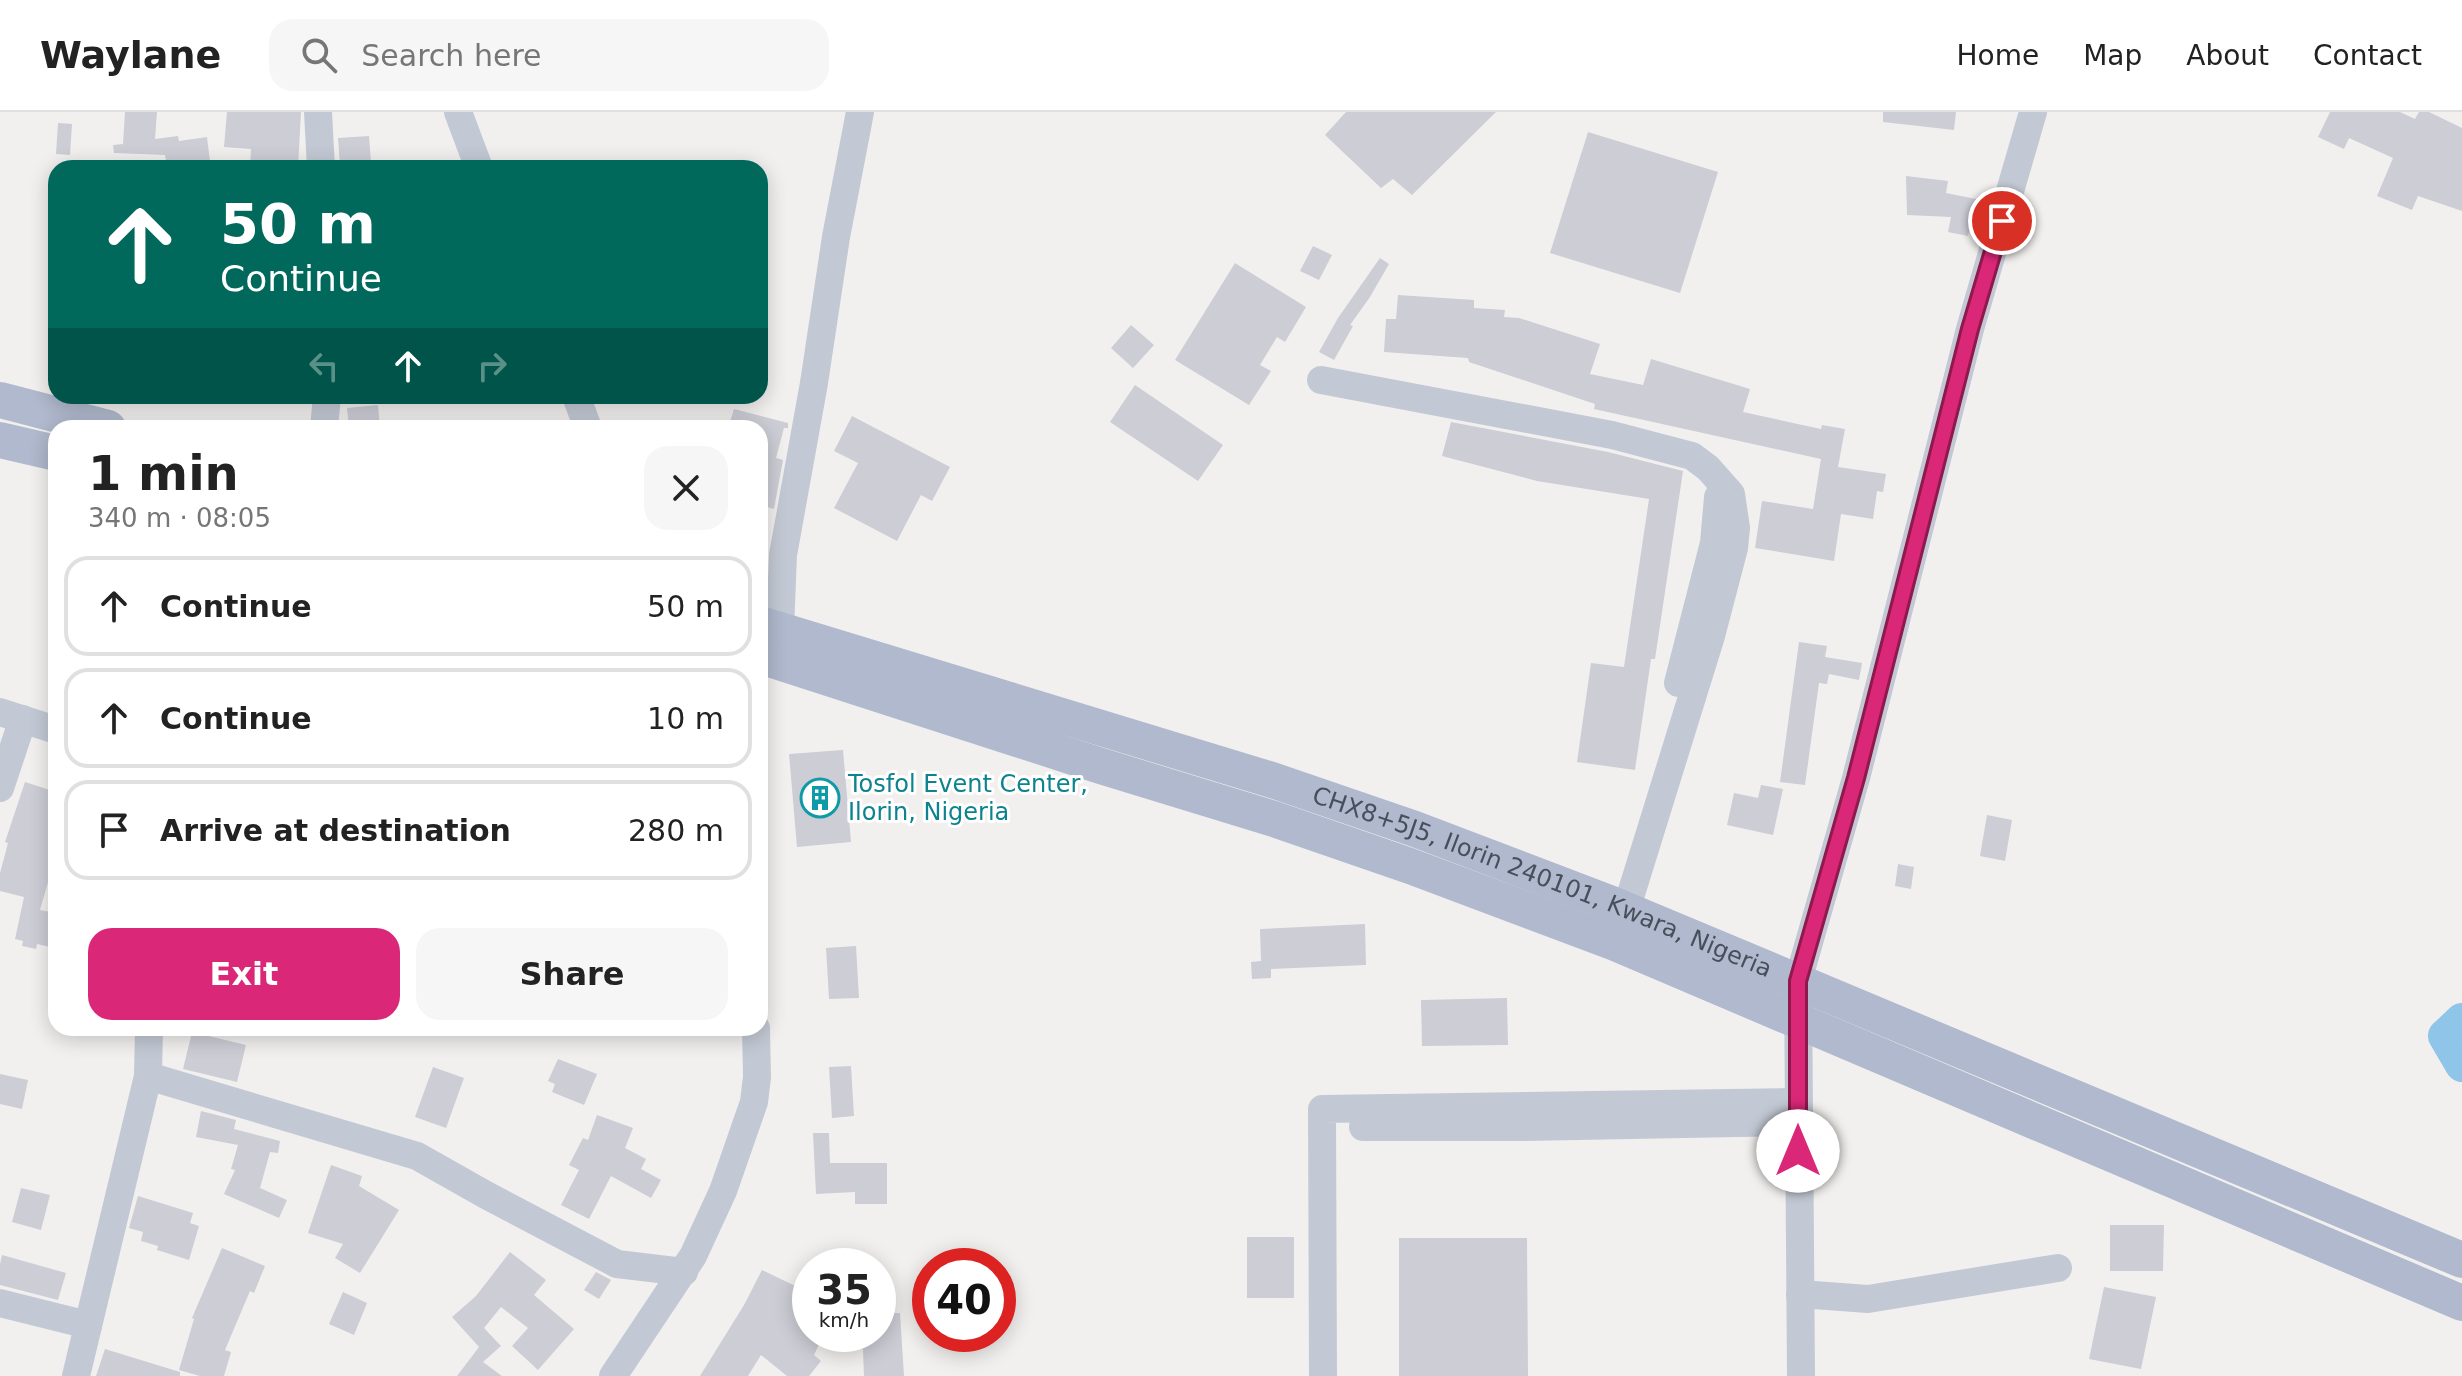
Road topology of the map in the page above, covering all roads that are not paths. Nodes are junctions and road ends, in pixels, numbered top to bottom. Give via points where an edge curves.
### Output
1 (318, 112) edge
2 (458, 112) edge
3 (860, 112) edge
4 (2033, 112) edge
5 (321, 160) edge
6 (476, 160) edge
7 (1321, 380) dead end
8 (0, 400) edge
9 (77, 420) edge
10 (0, 440) edge
11 (48, 451) edge
12 (768, 632) edge
13 (768, 637) edge
14 (768, 637) edge
15 (12, 716) edge
16 (48, 727) edge
17 (0, 788) edge
18 (1619, 907) junction
19 (1798, 981) junction
20 (1797, 1022) junction
21 (149, 1036) edge
22 (756, 1036) edge
23 (148, 1076) junction
24 (1798, 1112) junction
25 (2462, 1260) edge
26 (2058, 1268) dead end
27 (684, 1272) junction
28 (1800, 1294) junction
29 (0, 1303) edge
30 (2462, 1303) edge
31 (88, 1325) junction
32 (624, 1373) edge
33 (76, 1376) edge
34 (1323, 1376) edge
35 (1801, 1376) edge

1 - 5 street
2 - 6 street
3 - 12 street
4 - 19 street via 1970,329 1856,778
7 - 18 street via 1612,435 1692,456 1731,494 1734,548 1711,636
8 - 9 main road
10 - 11 main road
13 - 18 main road, CHX8+5J5, Ilorin 240101, Kwara, Nigeria via 1272,780
14 - 20 main road, CHX8+5J5, Ilorin 240101, Kwara, Nigeria via 1101,766 1410,866 1615,943
15 - 16 street
15 - 17 street
18 - 19 main road, CHX8+5J5, Ilorin 240101, Kwara, Nigeria
19 - 20 street
19 - 25 main road, CHX8+5J5, Ilorin 240101, Kwara, Nigeria
20 - 24 street
20 - 30 main road, CHX8+5J5, Ilorin 240101, Kwara, Nigeria
21 - 23 street
22 - 27 street via 754,1102 723,1191
23 - 27 street via 417,1156 617,1264
23 - 31 street
24 - 28 street
24 - 34 street via 1522,1127 1322,1118
26 - 28 street via 1868,1299
27 - 32 street
28 - 35 street
29 - 31 street
31 - 33 street

